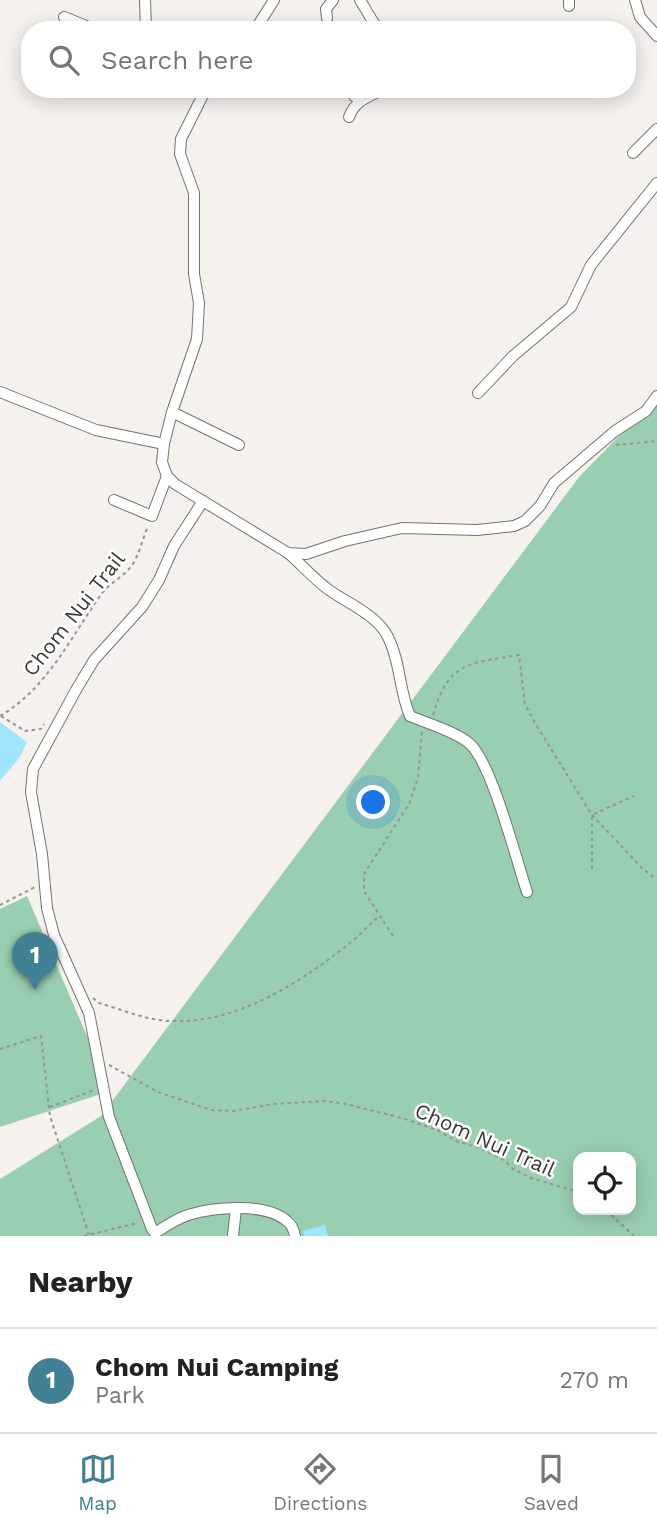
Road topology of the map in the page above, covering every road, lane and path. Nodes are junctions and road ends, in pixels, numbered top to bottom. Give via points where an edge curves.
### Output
1 (145, 0) edge
2 (274, 0) edge
3 (333, 0) edge
4 (360, 0) edge
5 (635, 0) edge
6 (64, 18) dead end
7 (327, 18) dead end
8 (72, 21) edge
9 (146, 21) edge
10 (261, 21) edge
11 (373, 21) edge
12 (657, 36) edge
13 (202, 98) edge
14 (358, 98) edge
15 (365, 98) edge
16 (361, 100) junction
17 (349, 117) dead end
18 (657, 130) edge
19 (634, 153) dead end
20 (657, 183) edge
21 (0, 393) edge
22 (478, 393) dead end
23 (657, 396) edge
24 (172, 412) junction
25 (607, 437) junction
26 (657, 441) edge
27 (164, 444) junction
28 (239, 445) dead end
29 (167, 477) junction
30 (114, 500) dead end
31 (203, 501) junction
32 (152, 516) junction
33 (288, 552) junction
34 (0, 716) edge
35 (427, 722) junction
36 (54, 730) junction
37 (634, 796) dead end
38 (592, 815) junction
39 (592, 869) dead end
40 (653, 877) dead end
41 (46, 882) junction
42 (527, 892) dead end
43 (0, 905) edge
44 (380, 916) junction
45 (393, 936) dead end
46 (89, 994) dead end
47 (0, 1049) edge
48 (98, 1062) junction
49 (103, 1086) junction
50 (49, 1108) junction
51 (573, 1191) edge
52 (236, 1208) junction
53 (611, 1215) edge
54 (148, 1220) junction
55 (89, 1235) edge
56 (154, 1235) edge
57 (84, 1236) edge
58 (233, 1236) edge
59 (295, 1236) edge
60 (634, 1236) edge

1 - 9 street
2 - 10 street
3 - 7 street via 326,9
4 - 11 street
5 - 12 street via 640,17
6 - 8 street
13 - 24 street via 181,139 180,154 194,193 194,274 200,303 197,339
14 - 16 street
15 - 16 street
16 - 17 street
18 - 19 street
20 - 22 street via 591,264 571,307
21 - 27 street via 96,430
23 - 25 street via 646,411
24 - 27 street
24 - 28 street
25 - 26 path via 618,445
25 - 33 street via 554,483 540,506 514,526 402,528 306,554
27 - 29 street via 162,462
29 - 31 street
29 - 32 street
30 - 32 street
31 - 33 street
31 - 36 street via 142,607 94,660
32 - 34 path, Chom Nui Trail via 134,562 104,591 44,678
33 - 35 street via 387,634 399,667 404,703 410,716
34 - 36 path via 25,731 41,729 44,724
35 - 38 path via 454,672 519,655 525,704
35 - 42 street via 470,744 482,763
35 - 44 path via 409,804 364,874 364,891
36 - 41 street via 33,769 31,792
37 - 38 path
38 - 39 path
38 - 40 path
41 - 43 path
41 - 48 street via 54,936 89,1013
44 - 45 path
44 - 46 path via 290,985 220,1017 171,1021 145,1017 99,1003
47 - 50 path via 41,1036
48 - 49 street
48 - 51 path, Chom Nui Trail via 158,1092 211,1110 323,1101 402,1118 480,1148 531,1178
49 - 50 path
49 - 54 street via 109,1118
50 - 55 path
52 - 56 street via 187,1216
52 - 58 street
52 - 59 street via 278,1215 290,1223
53 - 60 path
54 - 55 path
54 - 56 street
55 - 57 path

